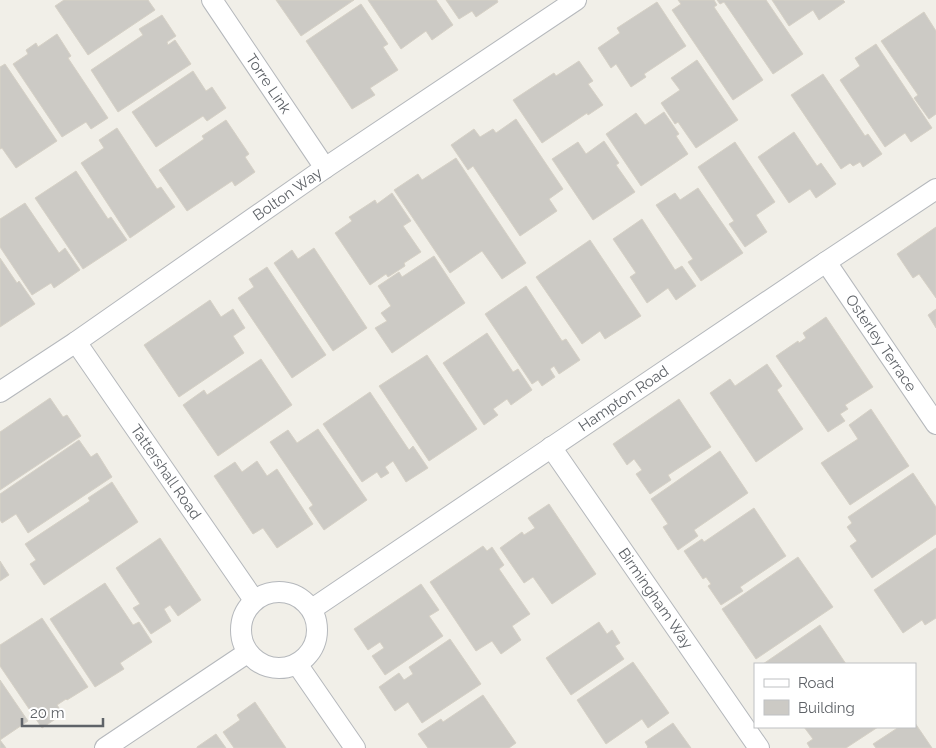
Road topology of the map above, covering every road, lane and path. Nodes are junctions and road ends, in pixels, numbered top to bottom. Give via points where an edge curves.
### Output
1 (212, 0) edge
2 (576, 0) edge
3 (325, 168) junction
4 (936, 189) edge
5 (826, 262) junction
6 (76, 342) junction
7 (0, 392) edge
8 (936, 424) edge
9 (551, 447) junction
10 (254, 600) junction
11 (312, 609) junction
12 (247, 653) junction
13 (297, 664) junction
14 (105, 748) edge
15 (356, 748) edge
16 (759, 748) edge

1 - 3 street, Torre Link
2 - 3 street, Bolton Way
3 - 6 street, Bolton Way
4 - 5 street, Hampton Road
5 - 8 street, Osterley Terrace
5 - 9 street, Hampton Road
6 - 7 street, Bolton Way
6 - 10 street, Tattershall Road
9 - 11 street, Hampton Road
9 - 16 street, Birmingham Way
10 - 11 street via 265,594 289,593
10 - 12 street via 245,611 240,626
11 - 13 street via 318,633 308,656
12 - 13 street via 270,668
12 - 14 street
13 - 15 street

